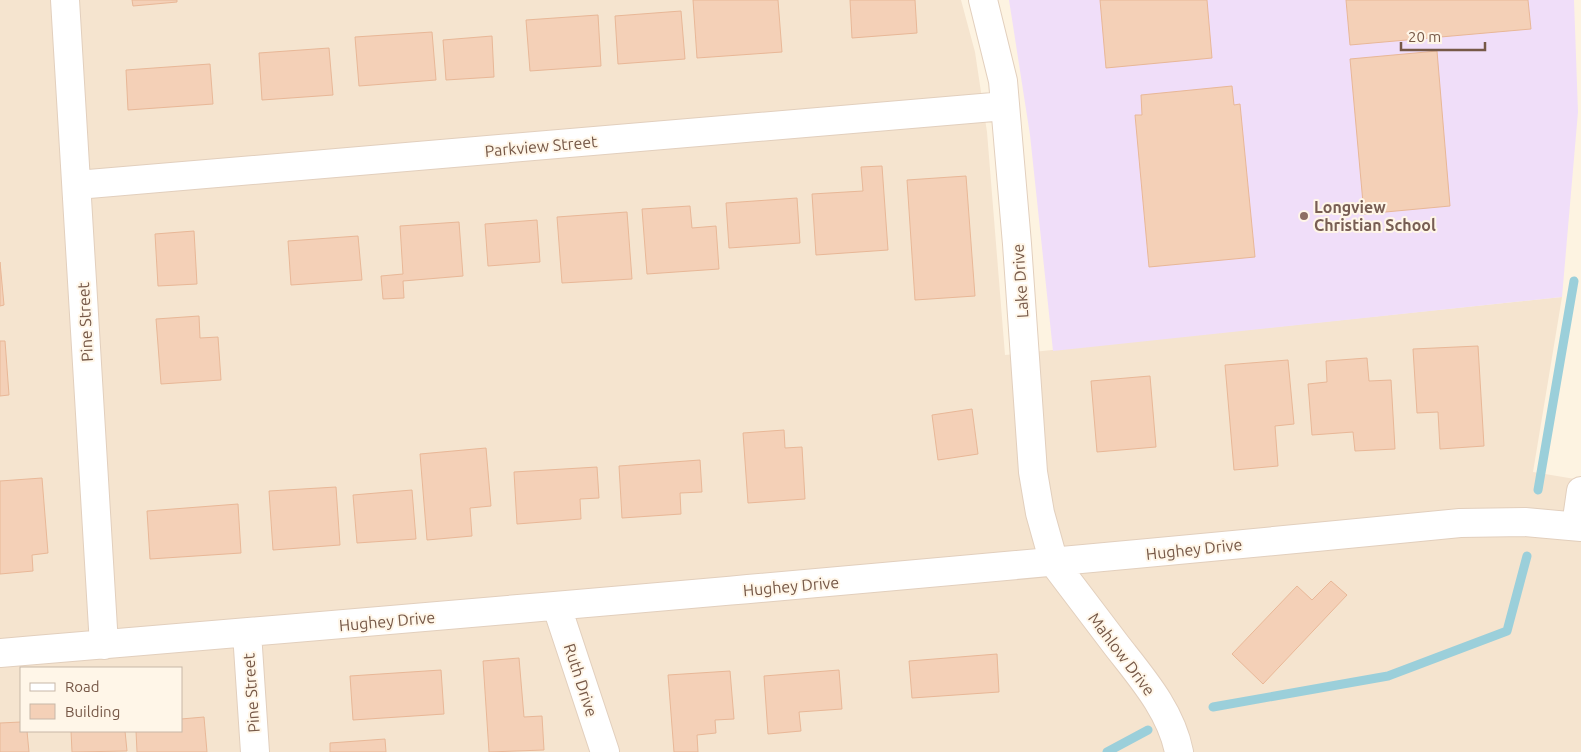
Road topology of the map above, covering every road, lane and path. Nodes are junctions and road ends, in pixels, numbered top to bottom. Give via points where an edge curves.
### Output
1 (65, 0) edge
2 (983, 0) edge
3 (1005, 106) junction
4 (77, 185) junction
5 (1581, 492) edge
6 (1579, 527) edge
7 (1054, 563) junction
8 (557, 608) junction
9 (247, 633) junction
10 (104, 645) junction
11 (0, 653) edge
12 (256, 752) edge
13 (605, 752) edge
14 (1179, 752) edge

1 - 4 street, Pine Street
2 - 3 street, Lake Drive via 1000,66
3 - 4 street, Parkview Street
3 - 7 street, Lake Drive via 1033,472
4 - 10 street, Pine Street
5 - 6 street
6 - 7 street, Hughey Drive via 1524,522 1468,522
7 - 8 street, Hughey Drive
7 - 14 street, Mahlow Drive via 1147,686 1171,725
8 - 9 street, Hughey Drive
8 - 13 street, Ruth Drive
9 - 10 street, Hughey Drive
9 - 12 street, Pine Street
10 - 11 street, Hughey Drive

